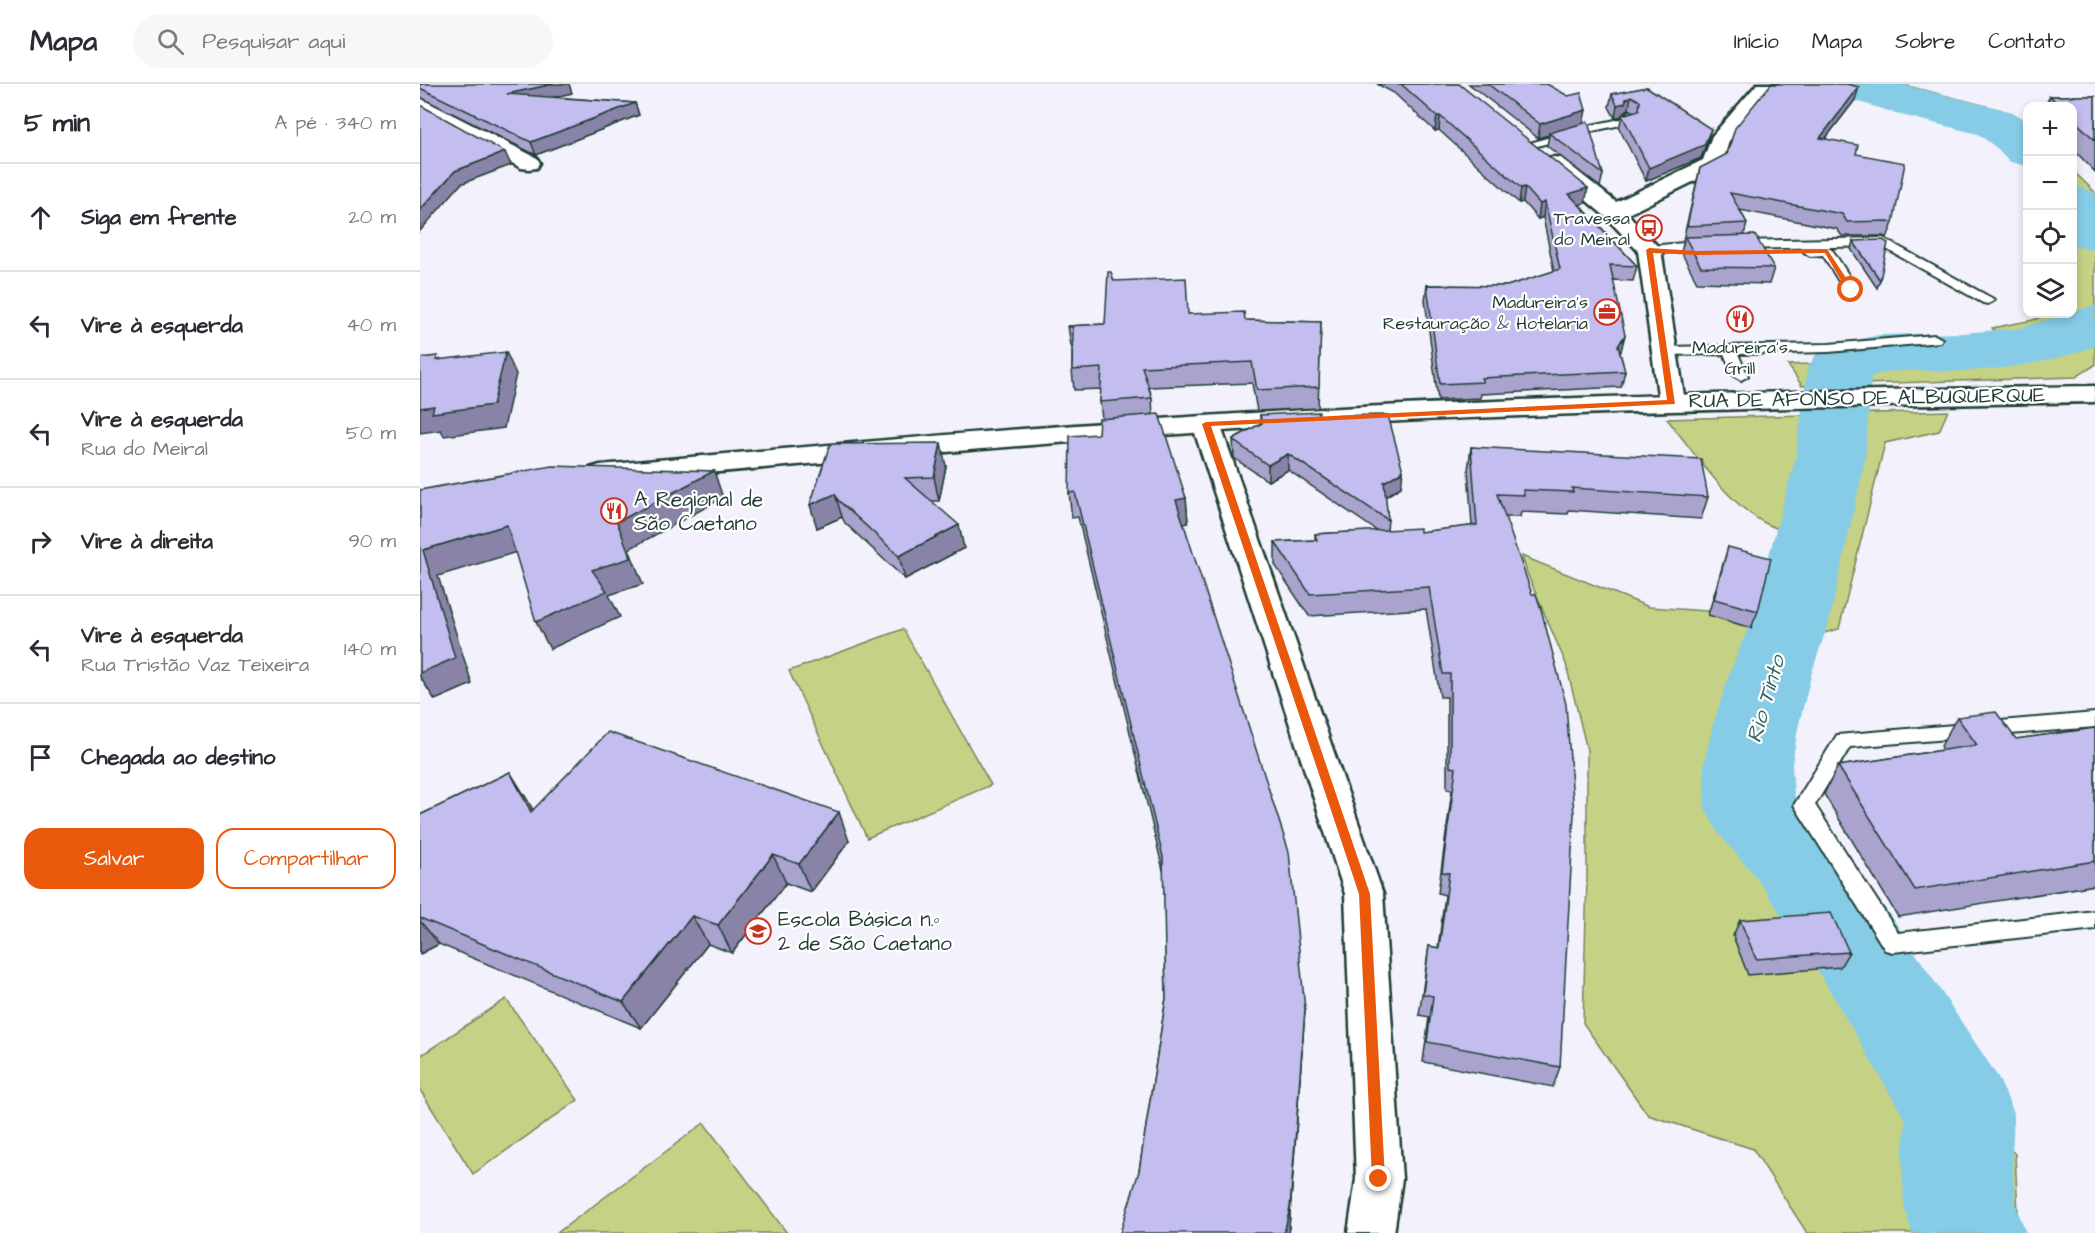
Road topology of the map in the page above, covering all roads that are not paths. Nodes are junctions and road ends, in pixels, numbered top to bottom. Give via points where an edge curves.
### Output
1 (1767, 84) edge
2 (423, 95) edge
3 (1630, 114) edge
4 (1512, 130) edge
5 (1530, 145) junction
6 (529, 164) dead end
7 (1614, 212) junction
8 (1649, 250) junction
9 (1851, 290) dead end
10 (1988, 300) dead end
11 (1935, 339) dead end
12 (1729, 349) junction
13 (1665, 351) junction
14 (1741, 376) dead end
15 (2095, 394) edge
16 (1672, 402) junction
17 (1206, 424) junction
18 (569, 480) edge
19 (2095, 720) edge
20 (2095, 920) edge
21 (1371, 1233) edge

1 - 7 street via 1719,140 1713,163
2 - 6 street
3 - 5 lane via 1631,120
4 - 5 street
5 - 7 street
7 - 8 street
8 - 9 lane via 1827,251
8 - 10 lane via 1691,245 1883,242
8 - 13 street
11 - 12 lane via 1829,348
12 - 13 lane
12 - 14 lane
13 - 16 street
15 - 16 street, RUA DE AFONSO DE ALBUQUERQUE
16 - 17 street, RUA DE AFONSO DE ALBUQUERQUE
17 - 18 street, RUA DE AFONSO DE ALBUQUERQUE via 615,471
17 - 21 street via 1364,894 1379,1179
19 - 20 lane via 1844,740 1804,805 1893,943

